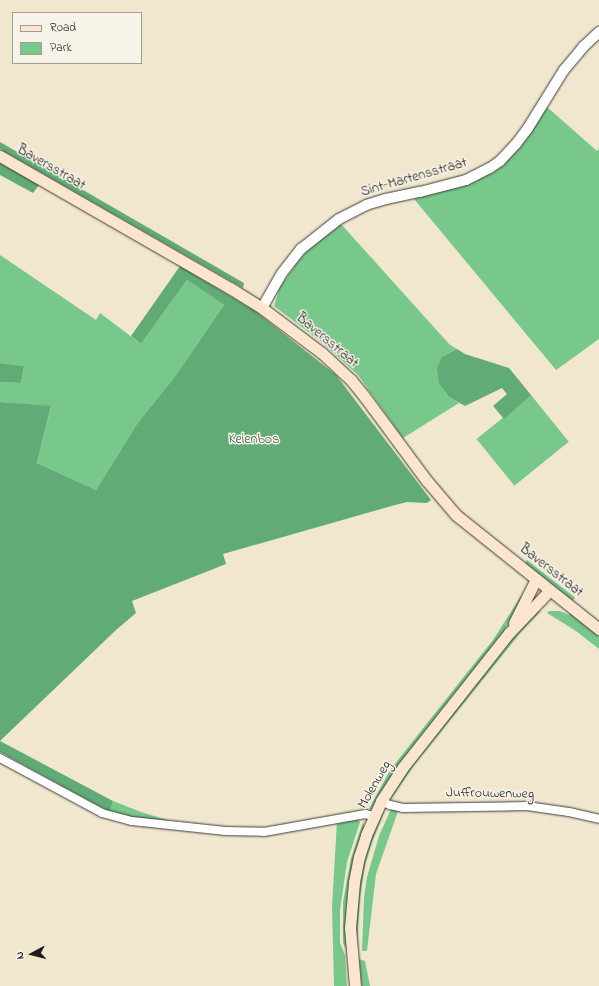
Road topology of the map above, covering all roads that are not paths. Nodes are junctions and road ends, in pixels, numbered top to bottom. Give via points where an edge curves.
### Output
1 (599, 32) edge
2 (0, 156) edge
3 (262, 308) junction
4 (536, 579) junction
5 (550, 590) junction
6 (599, 629) edge
7 (509, 633) junction
8 (0, 758) edge
9 (381, 801) junction
10 (374, 816) junction
11 (599, 819) edge
12 (355, 986) edge

1 - 3 street, Sint-Martensstraat via 564,70 528,128 500,161 466,180 366,205 339,219 301,249 282,273
2 - 3 main road, Baversstraat
3 - 4 main road, Baversstraat via 338,367 364,396 427,481 456,515
4 - 5 main road, Baversstraat
4 - 7 main road, Molenweg
5 - 6 main road, Baversstraat
5 - 7 main road, Molenweg
7 - 9 main road, Molenweg via 403,767
8 - 10 street via 102,812 132,821 212,830 264,832 365,814
9 - 10 main road, Molenweg
9 - 11 street, Juffrouwenweg via 403,808 527,806
10 - 12 main road, Molenweg via 359,857 351,904 350,928

